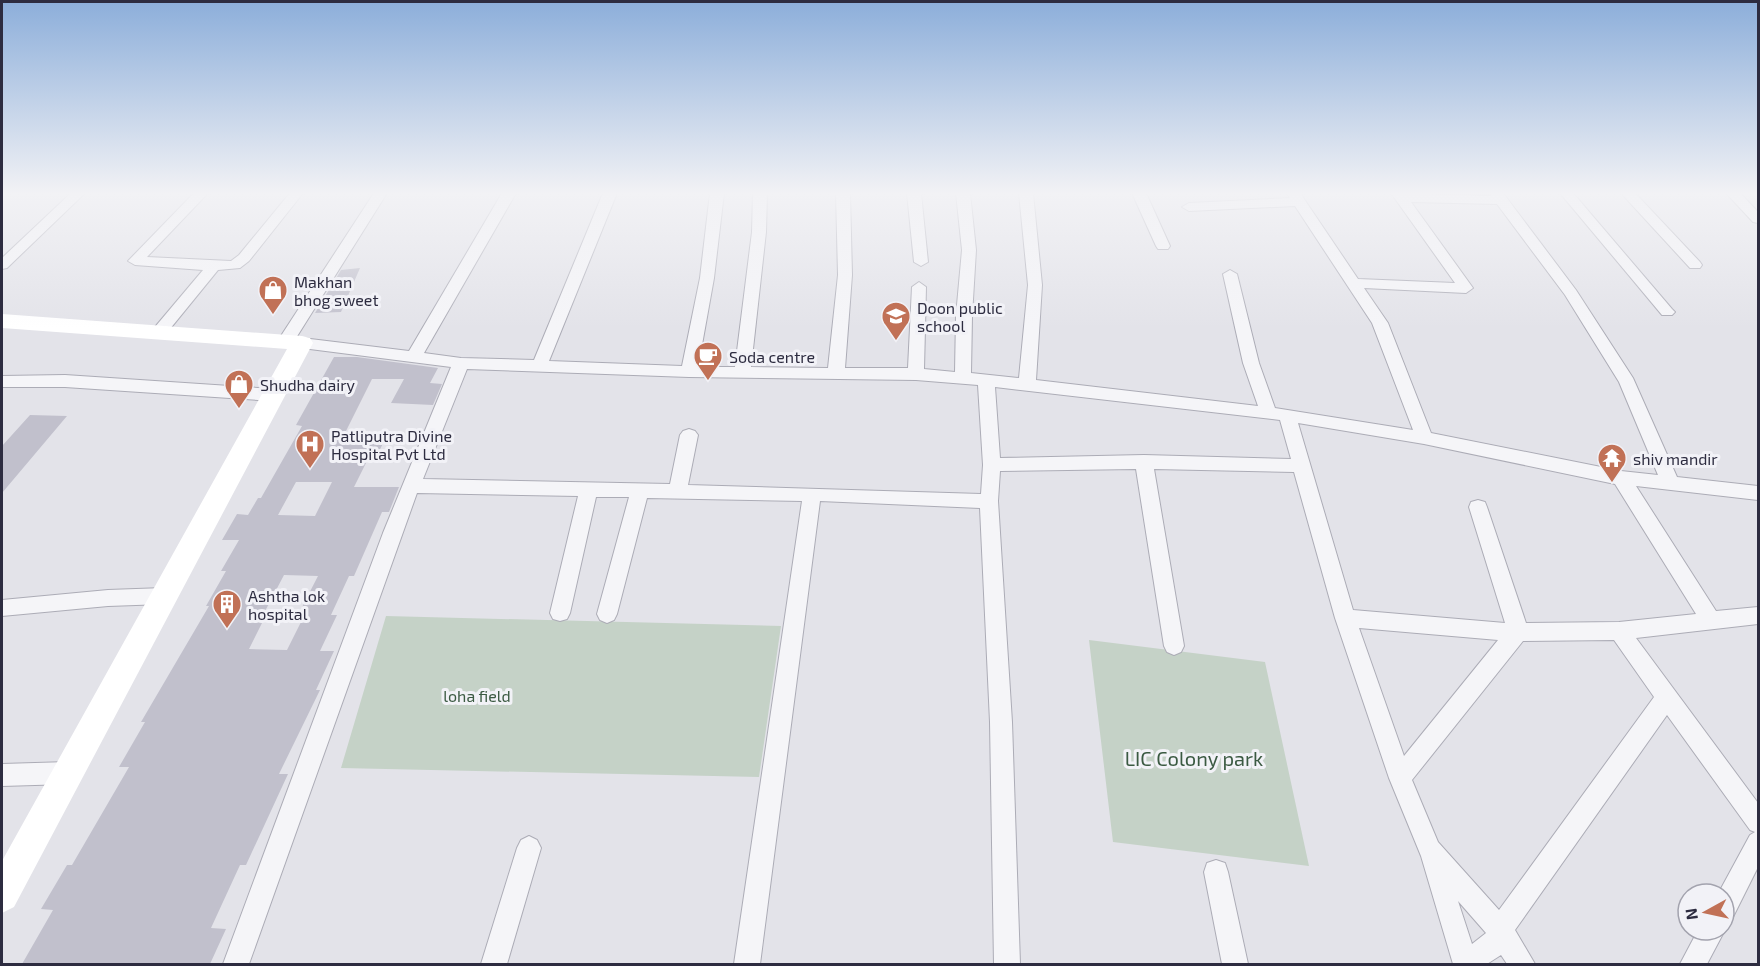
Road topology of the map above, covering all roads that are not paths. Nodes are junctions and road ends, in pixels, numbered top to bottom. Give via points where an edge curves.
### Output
1 (31, 238) edge
2 (158, 238) edge
3 (260, 238) edge
4 (354, 238) edge
5 (483, 238) edge
6 (592, 238) edge
7 (712, 238) edge
8 (758, 238) edge
9 (844, 238) edge
10 (919, 238) edge
11 (968, 238) edge
12 (1030, 238) edge
13 (1159, 238) edge
14 (1323, 238) edge
15 (1430, 238) edge
16 (1530, 238) edge
17 (1604, 238) edge
18 (1670, 238) edge
19 (1163, 246) dead end
20 (921, 262) dead end
21 (2, 265) edge
22 (1695, 265) dead end
23 (214, 266) junction
24 (1230, 274) dead end
25 (1353, 283) junction
26 (920, 287) dead end
27 (1667, 312) dead end
28 (2, 321) edge
29 (160, 331) junction
30 (293, 342) junction
31 (414, 357) junction
32 (461, 363) junction
33 (539, 367) junction
34 (688, 372) junction
35 (742, 372) junction
36 (836, 373) junction
37 (916, 374) junction
38 (963, 378) junction
39 (986, 380) junction
40 (2, 382) edge
41 (1027, 386) junction
42 (274, 395) junction
43 (1278, 414) junction
44 (689, 435) dead end
45 (1424, 438) junction
46 (1144, 462) junction
47 (992, 465) junction
48 (1302, 466) junction
49 (1621, 478) junction
50 (1671, 484) junction
51 (411, 486) junction
52 (588, 491) junction
53 (639, 492) junction
54 (676, 492) junction
55 (1758, 493) edge
56 (812, 494) junction
57 (989, 501) junction
58 (1478, 507) dead end
59 (164, 596) junction
60 (2, 608) edge
61 (560, 613) dead end
62 (607, 614) dead end
63 (1758, 615) edge
64 (1346, 618) junction
65 (1711, 620) junction
66 (1619, 631) junction
67 (1518, 632) junction
68 (1174, 646) dead end
69 (1667, 697) junction
70 (68, 773) junction
71 (2, 775) edge
72 (1400, 778) junction
73 (1758, 822) edge
74 (1758, 843) edge
75 (529, 848) dead end
76 (1430, 850) junction
77 (1216, 872) dead end
78 (1736, 885) edge
79 (2, 895) edge
80 (1500, 930) junction
81 (1706, 942) edge
82 (236, 964) edge
83 (494, 964) edge
84 (747, 964) edge
85 (1007, 964) edge
86 (1235, 964) edge
87 (1466, 964) edge
88 (1522, 964) edge
89 (1694, 964) edge

1 - 21 street
2 - 23 street via 135,261
3 - 23 street via 235,265
4 - 30 street
5 - 31 street
6 - 33 street
7 - 34 street
8 - 35 street
9 - 36 street via 845,275
10 - 20 street
11 - 38 street
12 - 41 street via 1035,285
13 - 19 street
14 - 25 street
15 - 25 street via 1466,288
16 - 50 street via 1571,293 1627,382
17 - 27 street
18 - 22 street
23 - 29 street
24 - 43 street via 1251,363
25 - 45 street via 1380,323
26 - 37 street
28 - 29 street
29 - 30 street
30 - 31 street
30 - 42 street
31 - 32 street
32 - 33 street
32 - 51 street
33 - 34 street
34 - 35 street
35 - 36 street
36 - 37 street
37 - 38 street
38 - 39 street
39 - 41 street
39 - 47 street
40 - 42 street via 65,381
41 - 43 street
42 - 59 street
43 - 45 street
43 - 48 street
44 - 54 street
45 - 49 street
46 - 47 street
46 - 48 street
46 - 68 street
47 - 57 street
48 - 64 street
49 - 50 street
49 - 65 street
50 - 55 street
51 - 52 street
51 - 82 street
52 - 53 street
52 - 61 street
53 - 54 street
53 - 62 street
54 - 56 street
56 - 57 street
56 - 84 street
57 - 85 street via 1001,722
58 - 67 street
59 - 60 street
59 - 70 street
63 - 65 street
64 - 67 street
64 - 72 street
65 - 66 street
66 - 67 street
66 - 69 street
67 - 72 street
69 - 73 street
69 - 80 street
70 - 71 street
70 - 79 street
72 - 76 street
74 - 78 street
75 - 83 street
76 - 80 street
76 - 87 street
77 - 86 street
80 - 87 street via 1493,945
80 - 88 street
81 - 89 street

